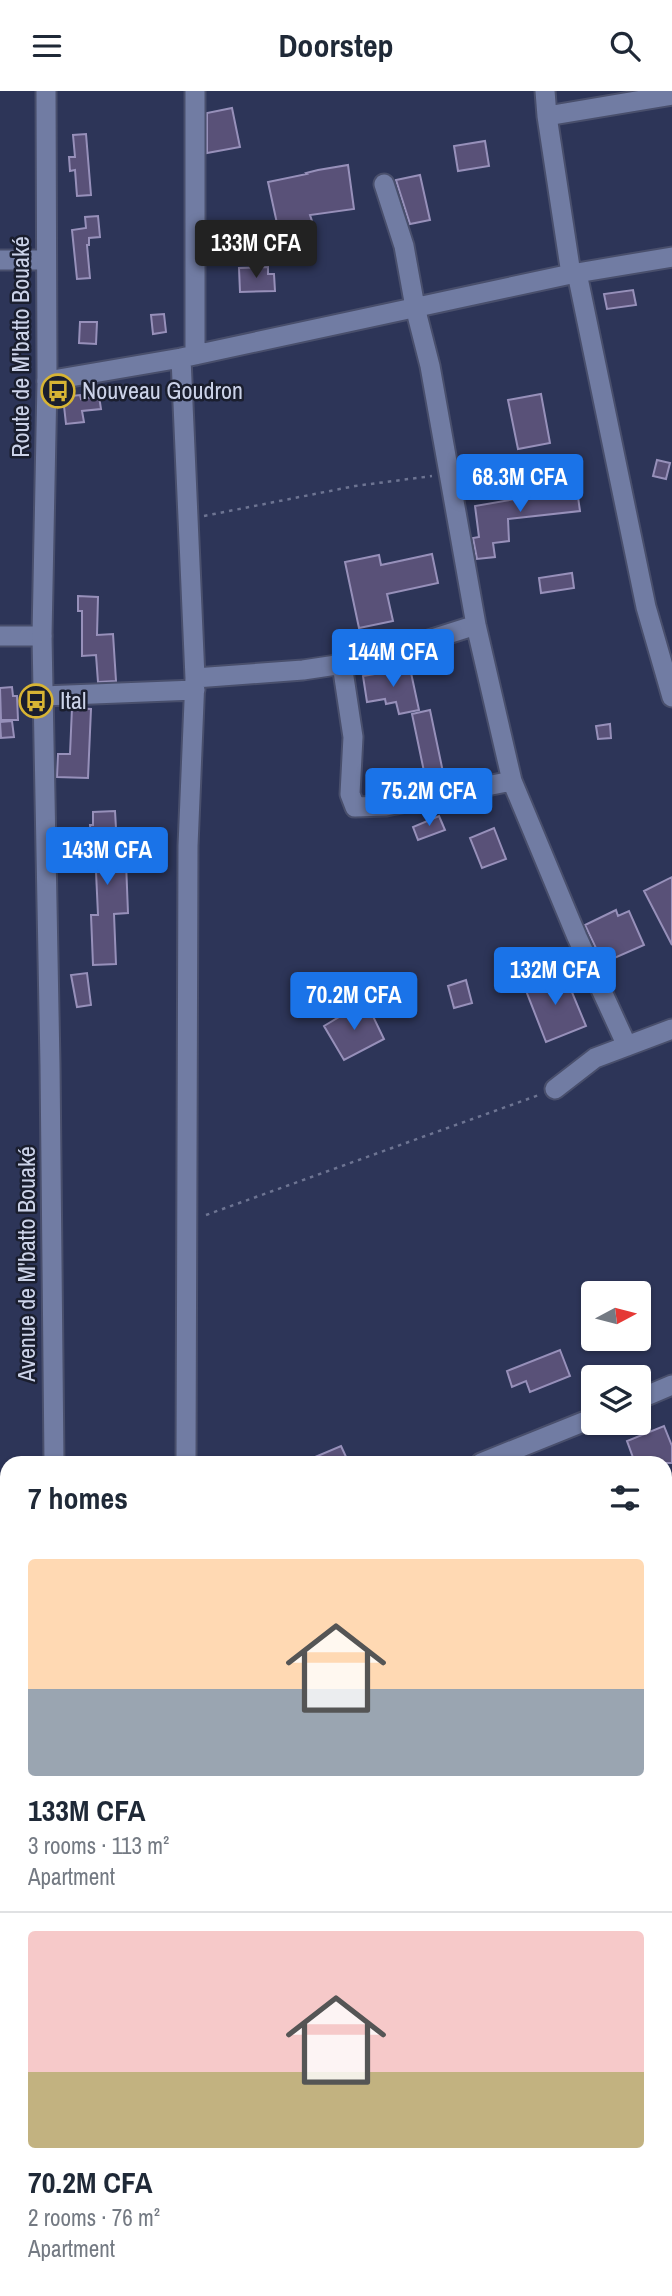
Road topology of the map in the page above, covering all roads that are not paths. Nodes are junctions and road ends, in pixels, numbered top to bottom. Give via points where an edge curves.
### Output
1 (46, 91) edge
2 (195, 91) edge
3 (545, 91) edge
4 (672, 95) edge
5 (547, 116) junction
6 (384, 184) dead end
7 (672, 257) edge
8 (0, 260) edge
9 (45, 260) junction
10 (574, 273) junction
11 (415, 307) junction
12 (188, 357) junction
13 (47, 381) junction
14 (476, 625) junction
15 (0, 636) edge
16 (42, 636) junction
17 (342, 664) junction
18 (195, 684) junction
19 (43, 696) junction
20 (672, 697) edge
21 (512, 781) junction
22 (672, 1028) edge
23 (628, 1046) junction
24 (50, 1065) joint
25 (555, 1089) road end
26 (672, 1385) edge
27 (651, 1394) edge
28 (581, 1423) edge
29 (54, 1456) edge
30 (186, 1456) edge
31 (498, 1456) edge

1 - 9 street, Route de M'batto Bouaké
2 - 12 street
3 - 5 street
4 - 5 street
5 - 10 street
6 - 11 street via 404,246
7 - 10 street
8 - 9 street
9 - 13 street, Route de M'batto Bouaké
10 - 11 street
10 - 20 street via 646,607
11 - 12 street
11 - 14 street via 430,366
12 - 13 street
12 - 18 street
13 - 16 street, Route de M'batto Bouaké
14 - 17 street
14 - 21 street
15 - 16 street
16 - 19 street, Route de M'batto Bouaké
17 - 18 street via 225,675
17 - 21 street via 353,737 351,794 355,807 386,806
18 - 19 street
18 - 30 street via 188,846
19 - 24 street, Route de M'batto Bouaké
21 - 23 street
22 - 23 street
23 - 25 street via 595,1058
24 - 29 street, Avenue de M'batto Bouaké
26 - 27 street
28 - 31 street

